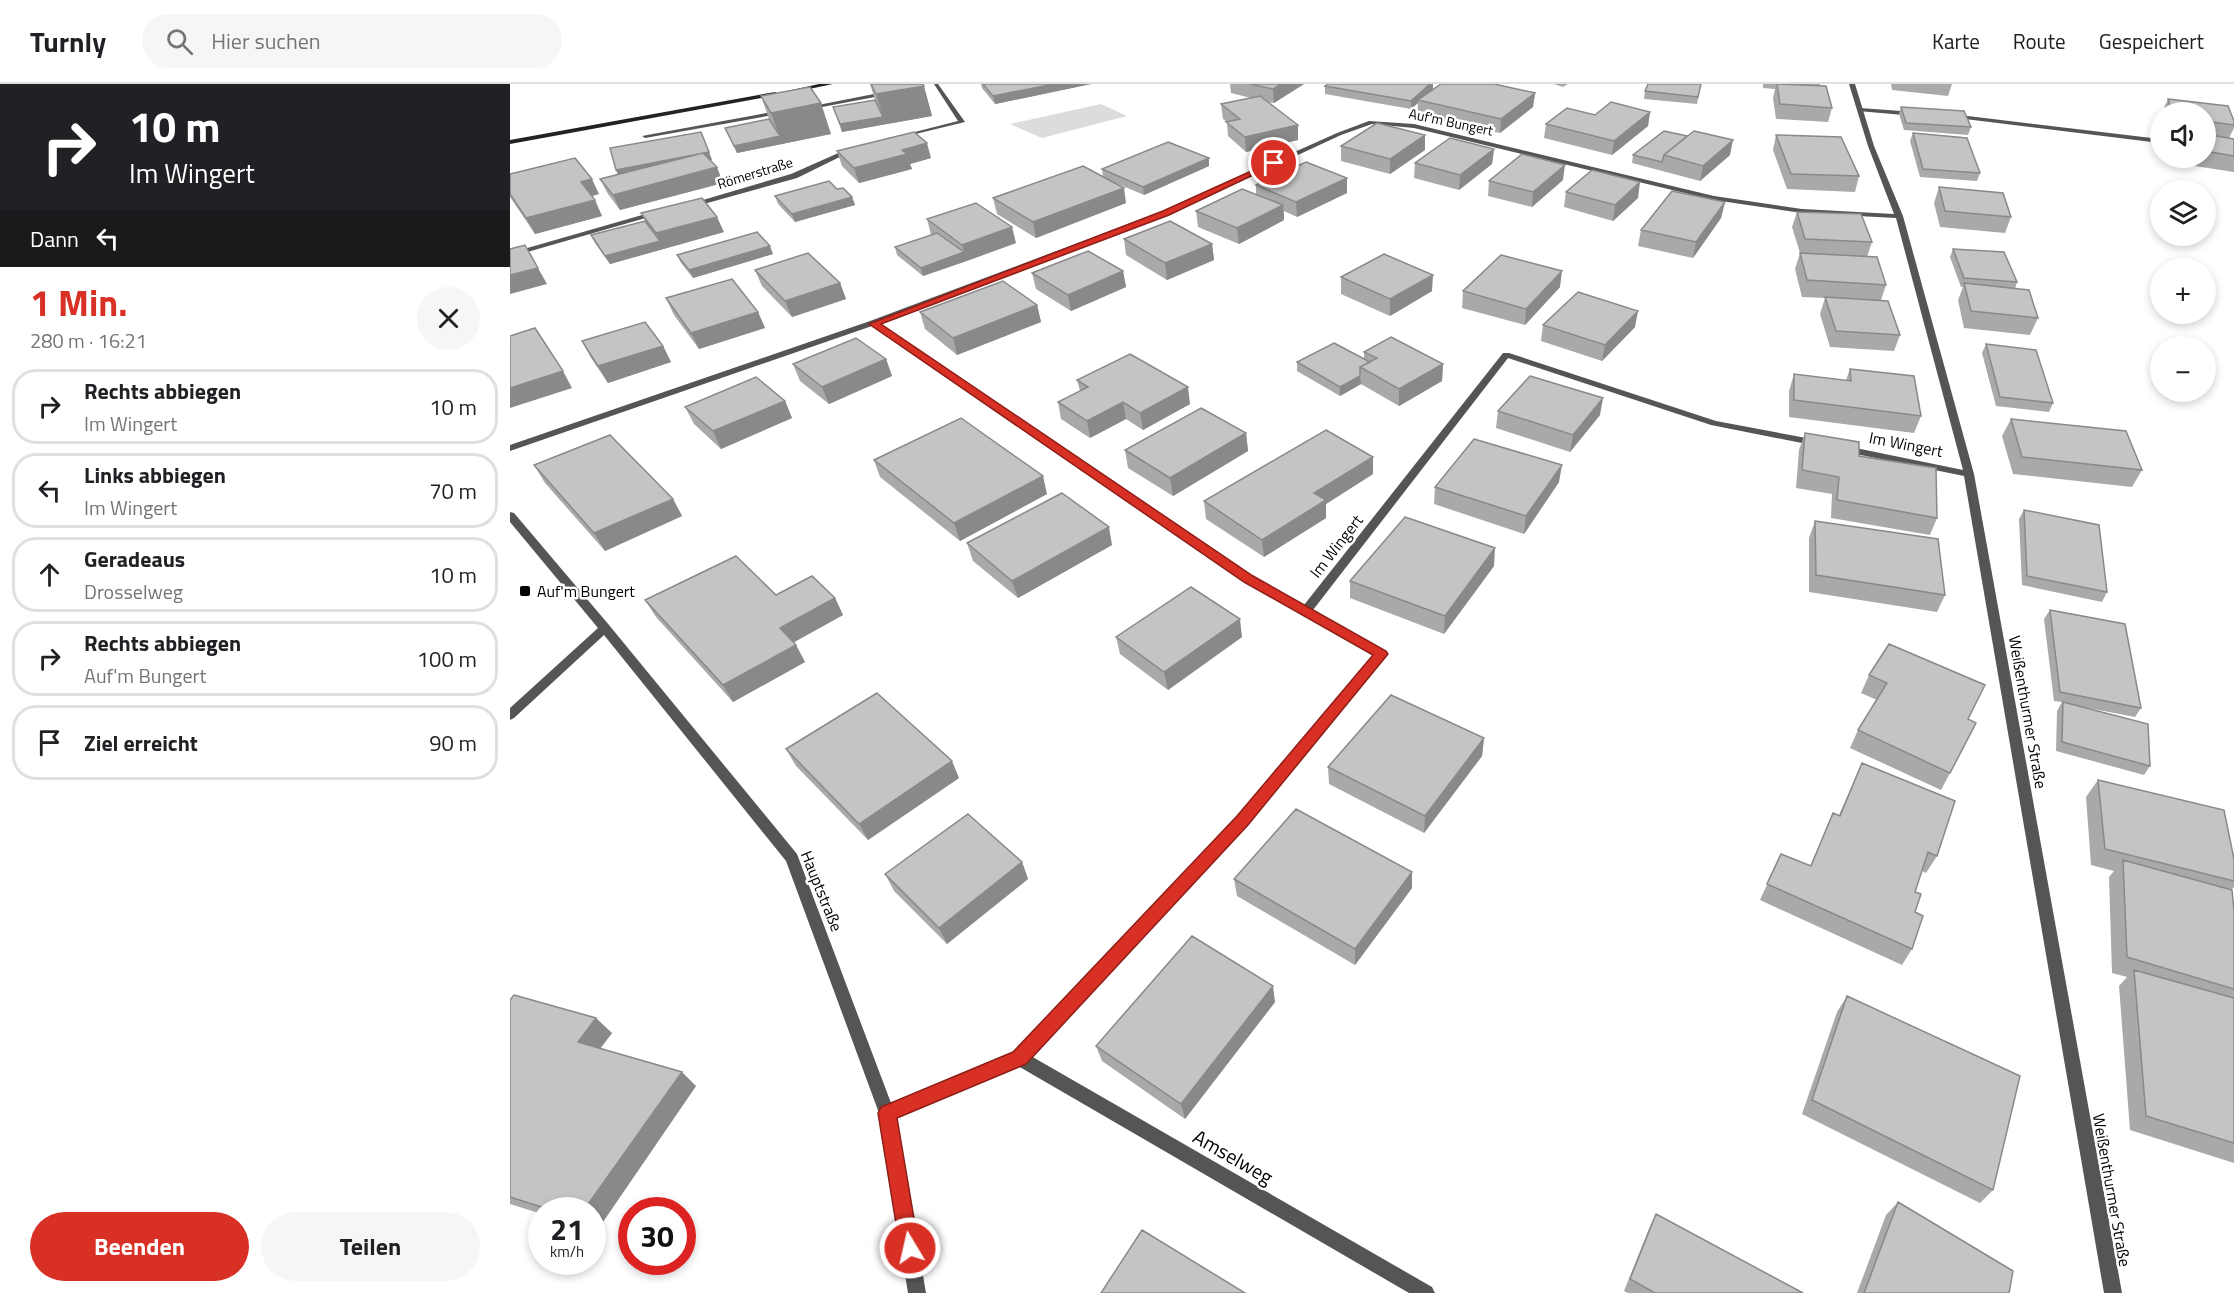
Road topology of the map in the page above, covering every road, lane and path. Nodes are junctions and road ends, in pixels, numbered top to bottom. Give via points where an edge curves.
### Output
1 (830, 84) edge
2 (1852, 84) edge
3 (940, 85) edge
4 (924, 87) edge
5 (901, 91) edge
6 (1860, 110) junction
7 (1928, 114) edge
8 (1939, 115) edge
9 (645, 136) dead end
10 (888, 140) edge
11 (2150, 140) edge
12 (510, 142) edge
13 (856, 148) edge
14 (680, 208) edge
15 (669, 211) edge
16 (1899, 216) junction
17 (510, 255) edge
18 (873, 324) junction
19 (510, 447) edge
20 (1969, 474) junction
21 (510, 516) edge
22 (1306, 611) junction
23 (605, 628) junction
24 (510, 715) edge
25 (1020, 1058) junction
26 (887, 1113) junction
27 (917, 1293) edge
28 (1426, 1293) edge
29 (2113, 1293) edge

1 - 12 street
2 - 6 street, Weißenthurmer Straße
3 - 4 street
3 - 10 street via 962,122
5 - 9 street
6 - 7 street
6 - 16 street, Weißenthurmer Straße
8 - 11 street
13 - 14 street, Römerstraße via 794,176
15 - 17 street
16 - 18 street, Auf'm Bungert via 1802,211 1714,198 1414,126 1371,122 1166,213
16 - 20 street, Weißenthurmer Straße
18 - 19 street, Auf'm Bungert
18 - 22 street via 1249,579
20 - 22 street, Im Wingert via 1714,423 1506,355
20 - 29 street, Weißenthurmer Straße
21 - 23 street, Hauptstraße
22 - 25 street via 1382,654 1243,820
23 - 24 street
23 - 26 street, Hauptstraße via 792,858
25 - 26 street
25 - 28 street, Amselweg
26 - 27 street, Hauptstraße

